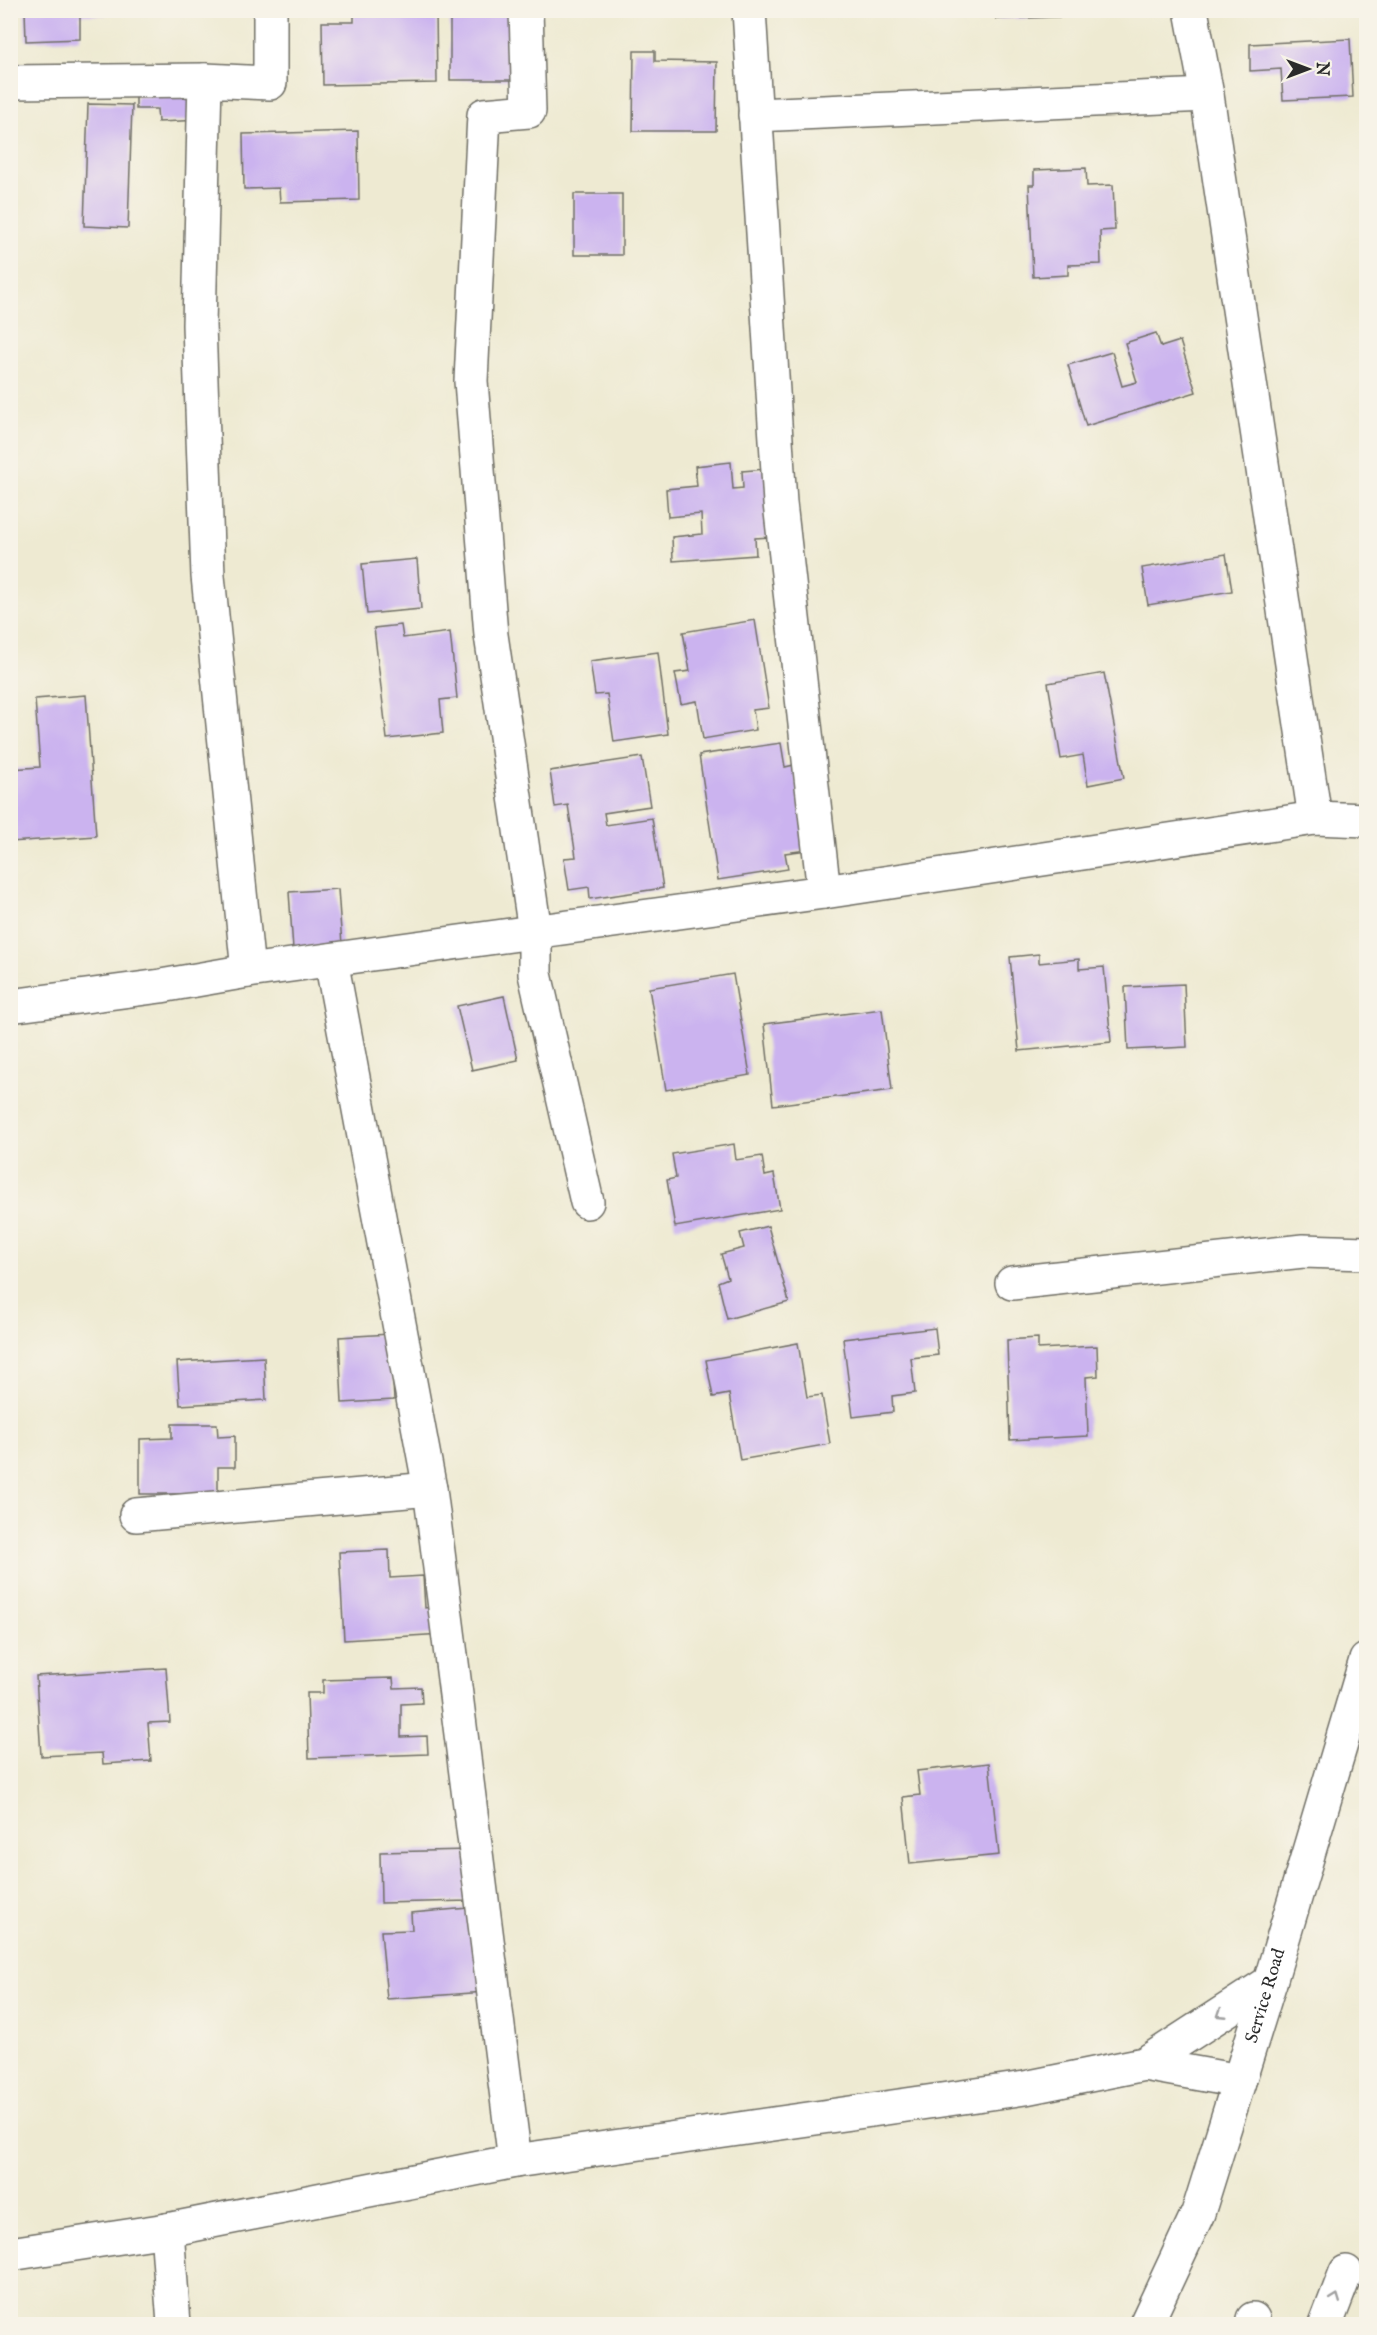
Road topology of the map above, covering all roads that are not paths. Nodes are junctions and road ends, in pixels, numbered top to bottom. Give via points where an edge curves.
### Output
1 (270, 10) edge
2 (526, 10) edge
3 (749, 10) edge
4 (1191, 10) edge
5 (205, 80) junction
6 (10, 82) edge
7 (1207, 95) junction
8 (755, 115) junction
9 (1315, 818) junction
10 (1366, 820) edge
11 (824, 892) junction
12 (535, 932) junction
13 (331, 960) junction
14 (248, 971) junction
15 (10, 1006) edge
16 (587, 1202) dead end
17 (1366, 1253) edge
18 (1012, 1283) dead end
19 (430, 1489) junction
20 (136, 1515) dead end
21 (1366, 1660) edge
22 (1270, 1982) junction
23 (1144, 2064) junction
24 (1239, 2081) junction
25 (515, 2161) junction
26 (167, 2230) junction
27 (10, 2254) edge
28 (1346, 2272) dead end
29 (174, 2325) edge
30 (1146, 2325) edge
31 (1326, 2325) edge

1 - 5 street via 270,83
2 - 12 street via 529,111 484,116 471,381 491,635
3 - 8 street
4 - 7 street
5 - 6 street
5 - 14 street via 200,325 208,576
7 - 8 street
7 - 9 street
8 - 11 street via 780,503
9 - 10 street
9 - 11 street
11 - 12 street
12 - 13 street
12 - 16 street via 535,974
13 - 14 street
13 - 19 street
14 - 15 street
17 - 18 street via 1303,1251
19 - 20 street
19 - 25 street
21 - 22 street, Service Road
22 -> 23 street
22 - 24 street, Service Road
23 - 24 street
23 - 25 street via 1025,2088
24 - 30 street, Service Road via 1198,2213
25 - 26 street
26 - 27 street
26 - 29 street
31 -> 28 street

